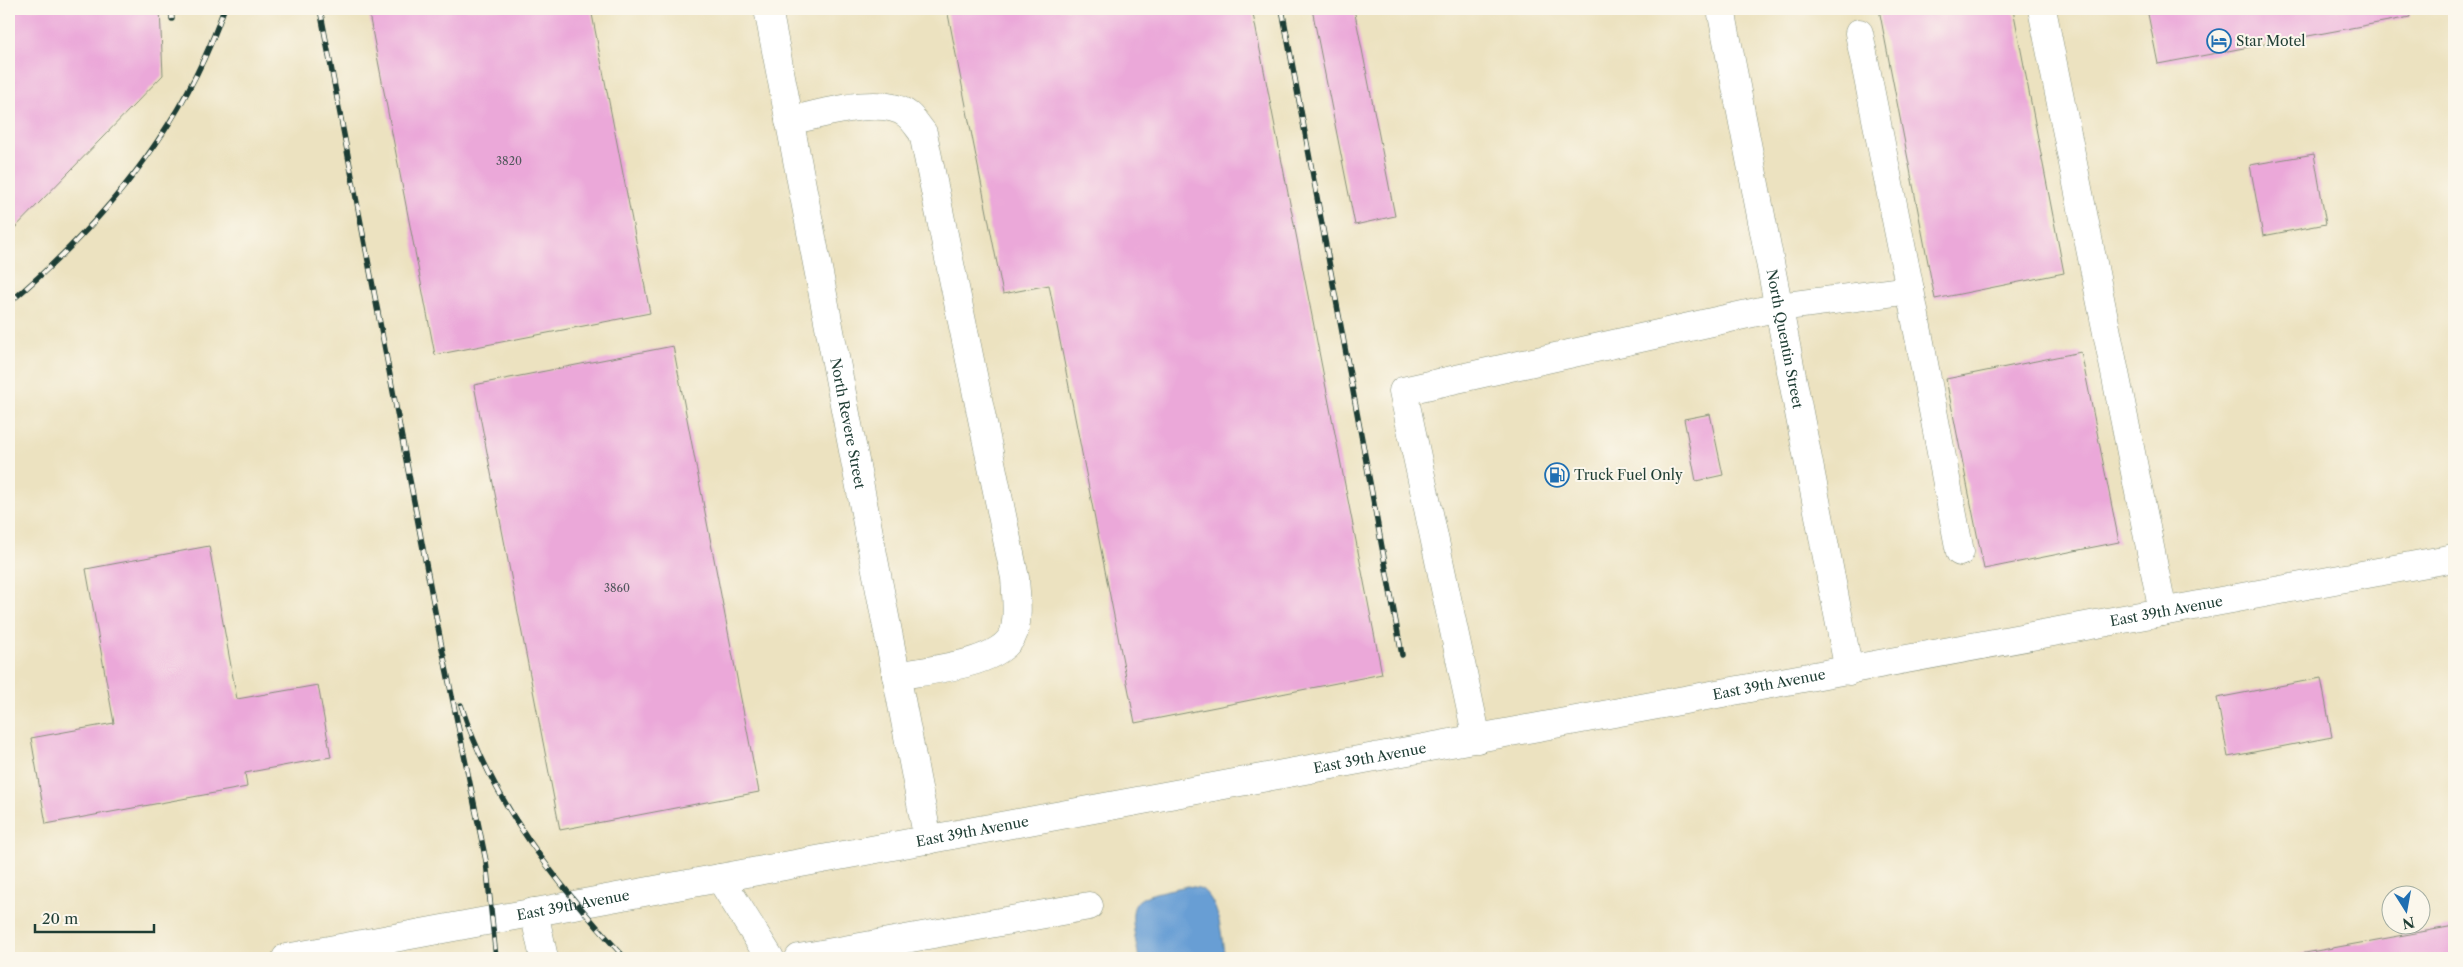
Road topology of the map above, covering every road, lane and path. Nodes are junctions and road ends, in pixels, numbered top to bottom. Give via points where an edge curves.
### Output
1 (768, 9) edge
2 (1721, 9) edge
3 (2042, 9) edge
4 (1859, 33) dead end
5 (789, 121) junction
6 (1910, 290) junction
7 (1778, 307) junction
8 (1960, 552) dead end
9 (2454, 558) edge
10 (2163, 612) junction
11 (1849, 671) junction
12 (896, 676) junction
13 (1477, 739) junction
14 (928, 840) junction
15 (720, 878) junction
16 (1089, 906) dead end
17 (534, 912) junction
18 (286, 958) edge
19 (544, 958) edge
20 (770, 958) edge
21 (799, 958) edge

1 - 5 street, North Revere Street
2 - 7 street, North Quentin Street
3 - 10 street
4 - 6 street
5 - 12 street, North Revere Street
5 - 12 street via 851,108 884,106 907,114 923,133 1015,578 1014,633 999,651 984,659
6 - 7 street
6 - 8 street
7 - 11 street, North Quentin Street
7 - 13 street via 1403,390
9 - 10 street, East 39th Avenue
10 - 11 street, East 39th Avenue
11 - 13 street, East 39th Avenue
12 - 14 street, North Revere Street
13 - 14 street, East 39th Avenue
14 - 15 street, East 39th Avenue
15 - 17 street, East 39th Avenue
15 - 20 street
16 - 21 street
17 - 18 street, East 39th Avenue
17 - 19 street

